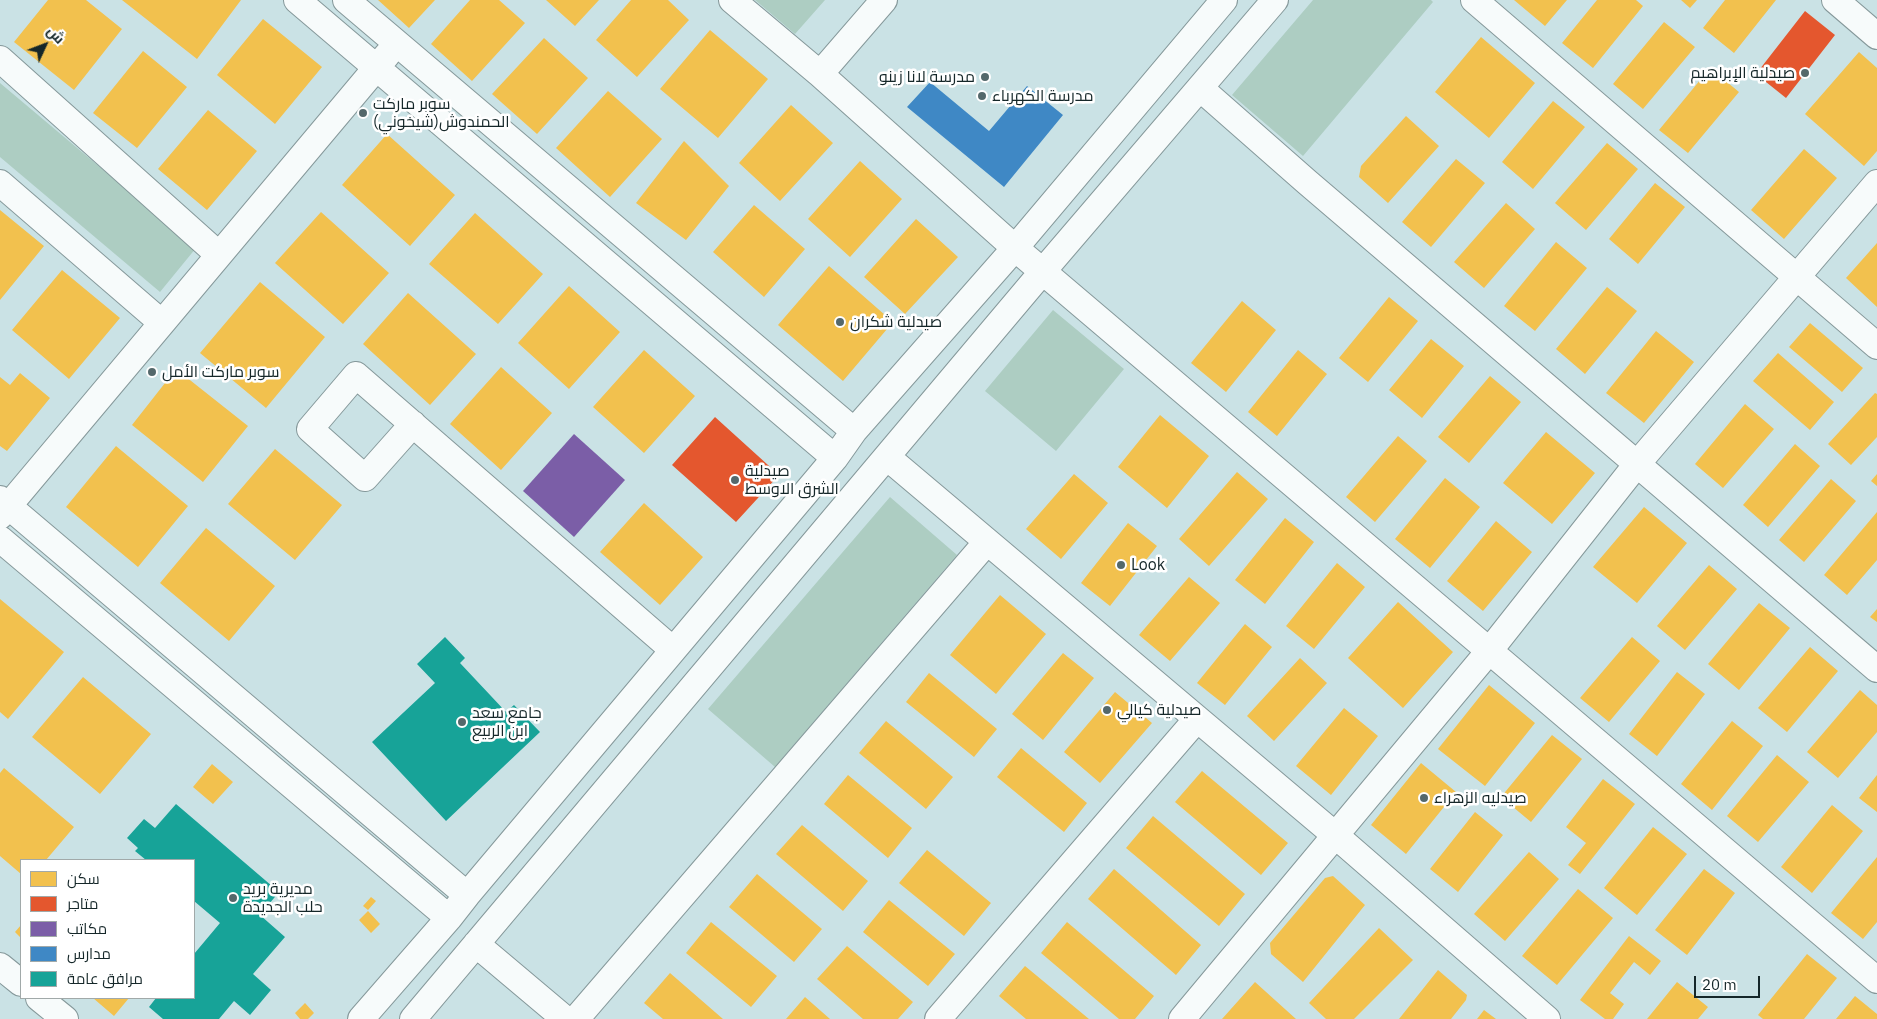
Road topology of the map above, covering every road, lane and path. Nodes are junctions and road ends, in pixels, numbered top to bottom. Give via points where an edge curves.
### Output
1 (297, 0) edge
2 (346, 0) edge
3 (732, 0) edge
4 (884, 0) edge
5 (1224, 0) edge
6 (1275, 0) edge
7 (1474, 0) edge
8 (1835, 0) edge
9 (1877, 36) edge
10 (397, 43) junction
11 (0, 60) edge
12 (376, 68) junction
13 (820, 74) junction
14 (1200, 88) junction
15 (0, 183) edge
16 (1877, 183) edge
17 (1015, 248) junction
18 (219, 255) junction
19 (1043, 271) junction
20 (1797, 277) junction
21 (162, 323) junction
22 (1877, 346) edge
23 (413, 424) dead end
24 (854, 432) junction
25 (886, 457) junction
26 (835, 458) junction
27 (1637, 464) junction
28 (3, 507) edge
29 (0, 539) edge
30 (986, 543) junction
31 (672, 650) junction
32 (1490, 650) junction
33 (1877, 669) edge
34 (1197, 718) junction
35 (1335, 835) junction
36 (466, 894) junction
37 (450, 918) junction
38 (476, 944) junction
39 (0, 966) edge
40 (1877, 980) edge
41 (20, 982) edge
42 (40, 999) edge
43 (66, 1019) edge
44 (361, 1019) edge
45 (413, 1019) edge
46 (565, 1019) edge
47 (576, 1019) edge
48 (938, 1019) edge
49 (1182, 1019) edge
50 (1546, 1019) edge

1 - 12 street
2 - 10 street
3 - 13 street
4 - 13 street
5 - 17 street
6 - 14 street
7 - 20 street
8 - 9 street
10 - 12 street
10 - 24 street
11 - 18 street
12 - 18 street
12 - 26 street
13 - 17 street
14 - 19 street
14 - 27 street
15 - 21 street
16 - 20 street
17 - 19 street
17 - 24 street
18 - 21 street
19 - 25 street
19 - 32 street
20 - 22 street
20 - 27 street
21 - 28 street
23 - 31 street
24 - 26 street
25 - 30 street
25 - 38 street
26 - 31 street
27 - 32 street
27 - 33 street
28 - 36 street
29 - 37 street
30 - 34 street
30 - 47 street
31 - 36 street
32 - 35 street
32 - 40 street
34 - 35 street
34 - 48 street
35 - 49 street
35 - 50 street
36 - 37 street
37 - 44 street
38 - 45 street
38 - 46 street
39 - 41 street
42 - 43 street

